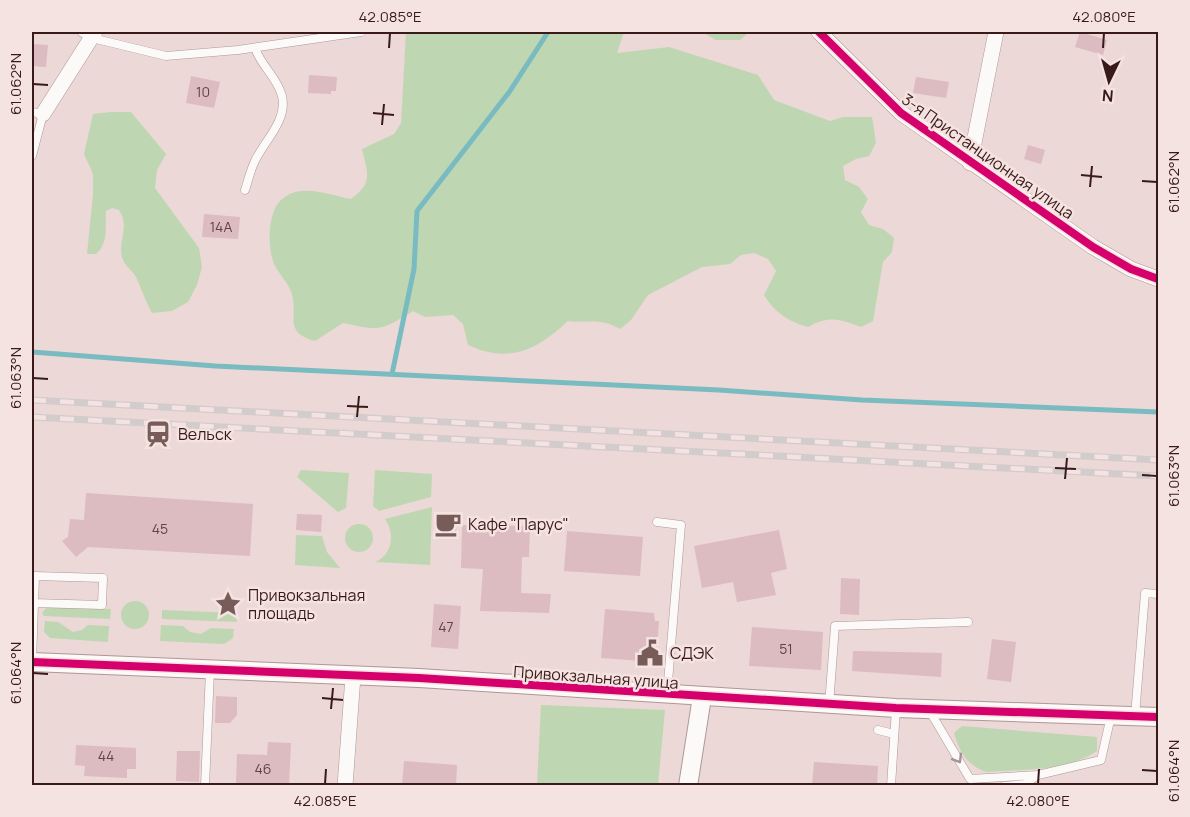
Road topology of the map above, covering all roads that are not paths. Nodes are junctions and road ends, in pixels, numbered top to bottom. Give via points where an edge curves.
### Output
1 (361, 32) edge
2 (819, 32) edge
3 (996, 32) edge
4 (90, 34) edge
5 (255, 48) junction
6 (37, 113) edge
7 (32, 156) edge
8 (970, 163) junction
9 (245, 190) dead end
10 (1158, 279) edge
11 (657, 522) dead end
12 (1158, 594) edge
13 (33, 603) junction
14 (968, 622) dead end
15 (32, 663) edge
16 (210, 669) junction
17 (353, 676) junction
18 (666, 696) junction
19 (702, 697) junction
20 (829, 705) junction
21 (896, 708) junction
22 (928, 709) junction
23 (1112, 714) junction
24 (1135, 716) junction
25 (1158, 717) edge
26 (878, 730) dead end
27 (894, 734) junction
28 (1038, 775) junction
29 (970, 779) junction
30 (205, 786) edge
31 (345, 786) edge
32 (688, 786) edge
33 (891, 786) edge
34 (978, 786) edge
35 (1004, 786) edge

1 - 5 lane
2 - 8 street, 3-я Пристанционная улица via 901,113
3 - 8 street
4 - 5 lane via 166,56
4 - 6 street
5 - 9 lane via 283,98 276,127 254,162
6 - 7 lane
8 - 10 street, 3-я Пристанционная улица via 1093,247
11 - 18 lane via 681,525
12 - 24 lane via 1145,593
13 - 13 lane via 35,576 104,578 102,605
13 - 15 lane
14 - 20 lane via 835,626
15 - 16 street, Привокзальная улица
16 - 17 street, Привокзальная улица
16 - 30 lane
17 - 18 street, Привокзальная улица
17 - 31 street
18 - 19 street, Привокзальная улица
19 - 20 street, Привокзальная улица
19 - 32 street
20 - 21 street, Привокзальная улица
21 - 22 street, Привокзальная улица
21 - 27 lane
22 - 23 street, Привокзальная улица
22 -> 29 lane
23 - 24 street, Привокзальная улица
23 - 28 lane via 1101,760
24 - 25 street, Привокзальная улица
26 - 27 lane
27 - 33 lane
28 - 29 lane
28 - 35 lane via 1025,784
29 - 34 lane

